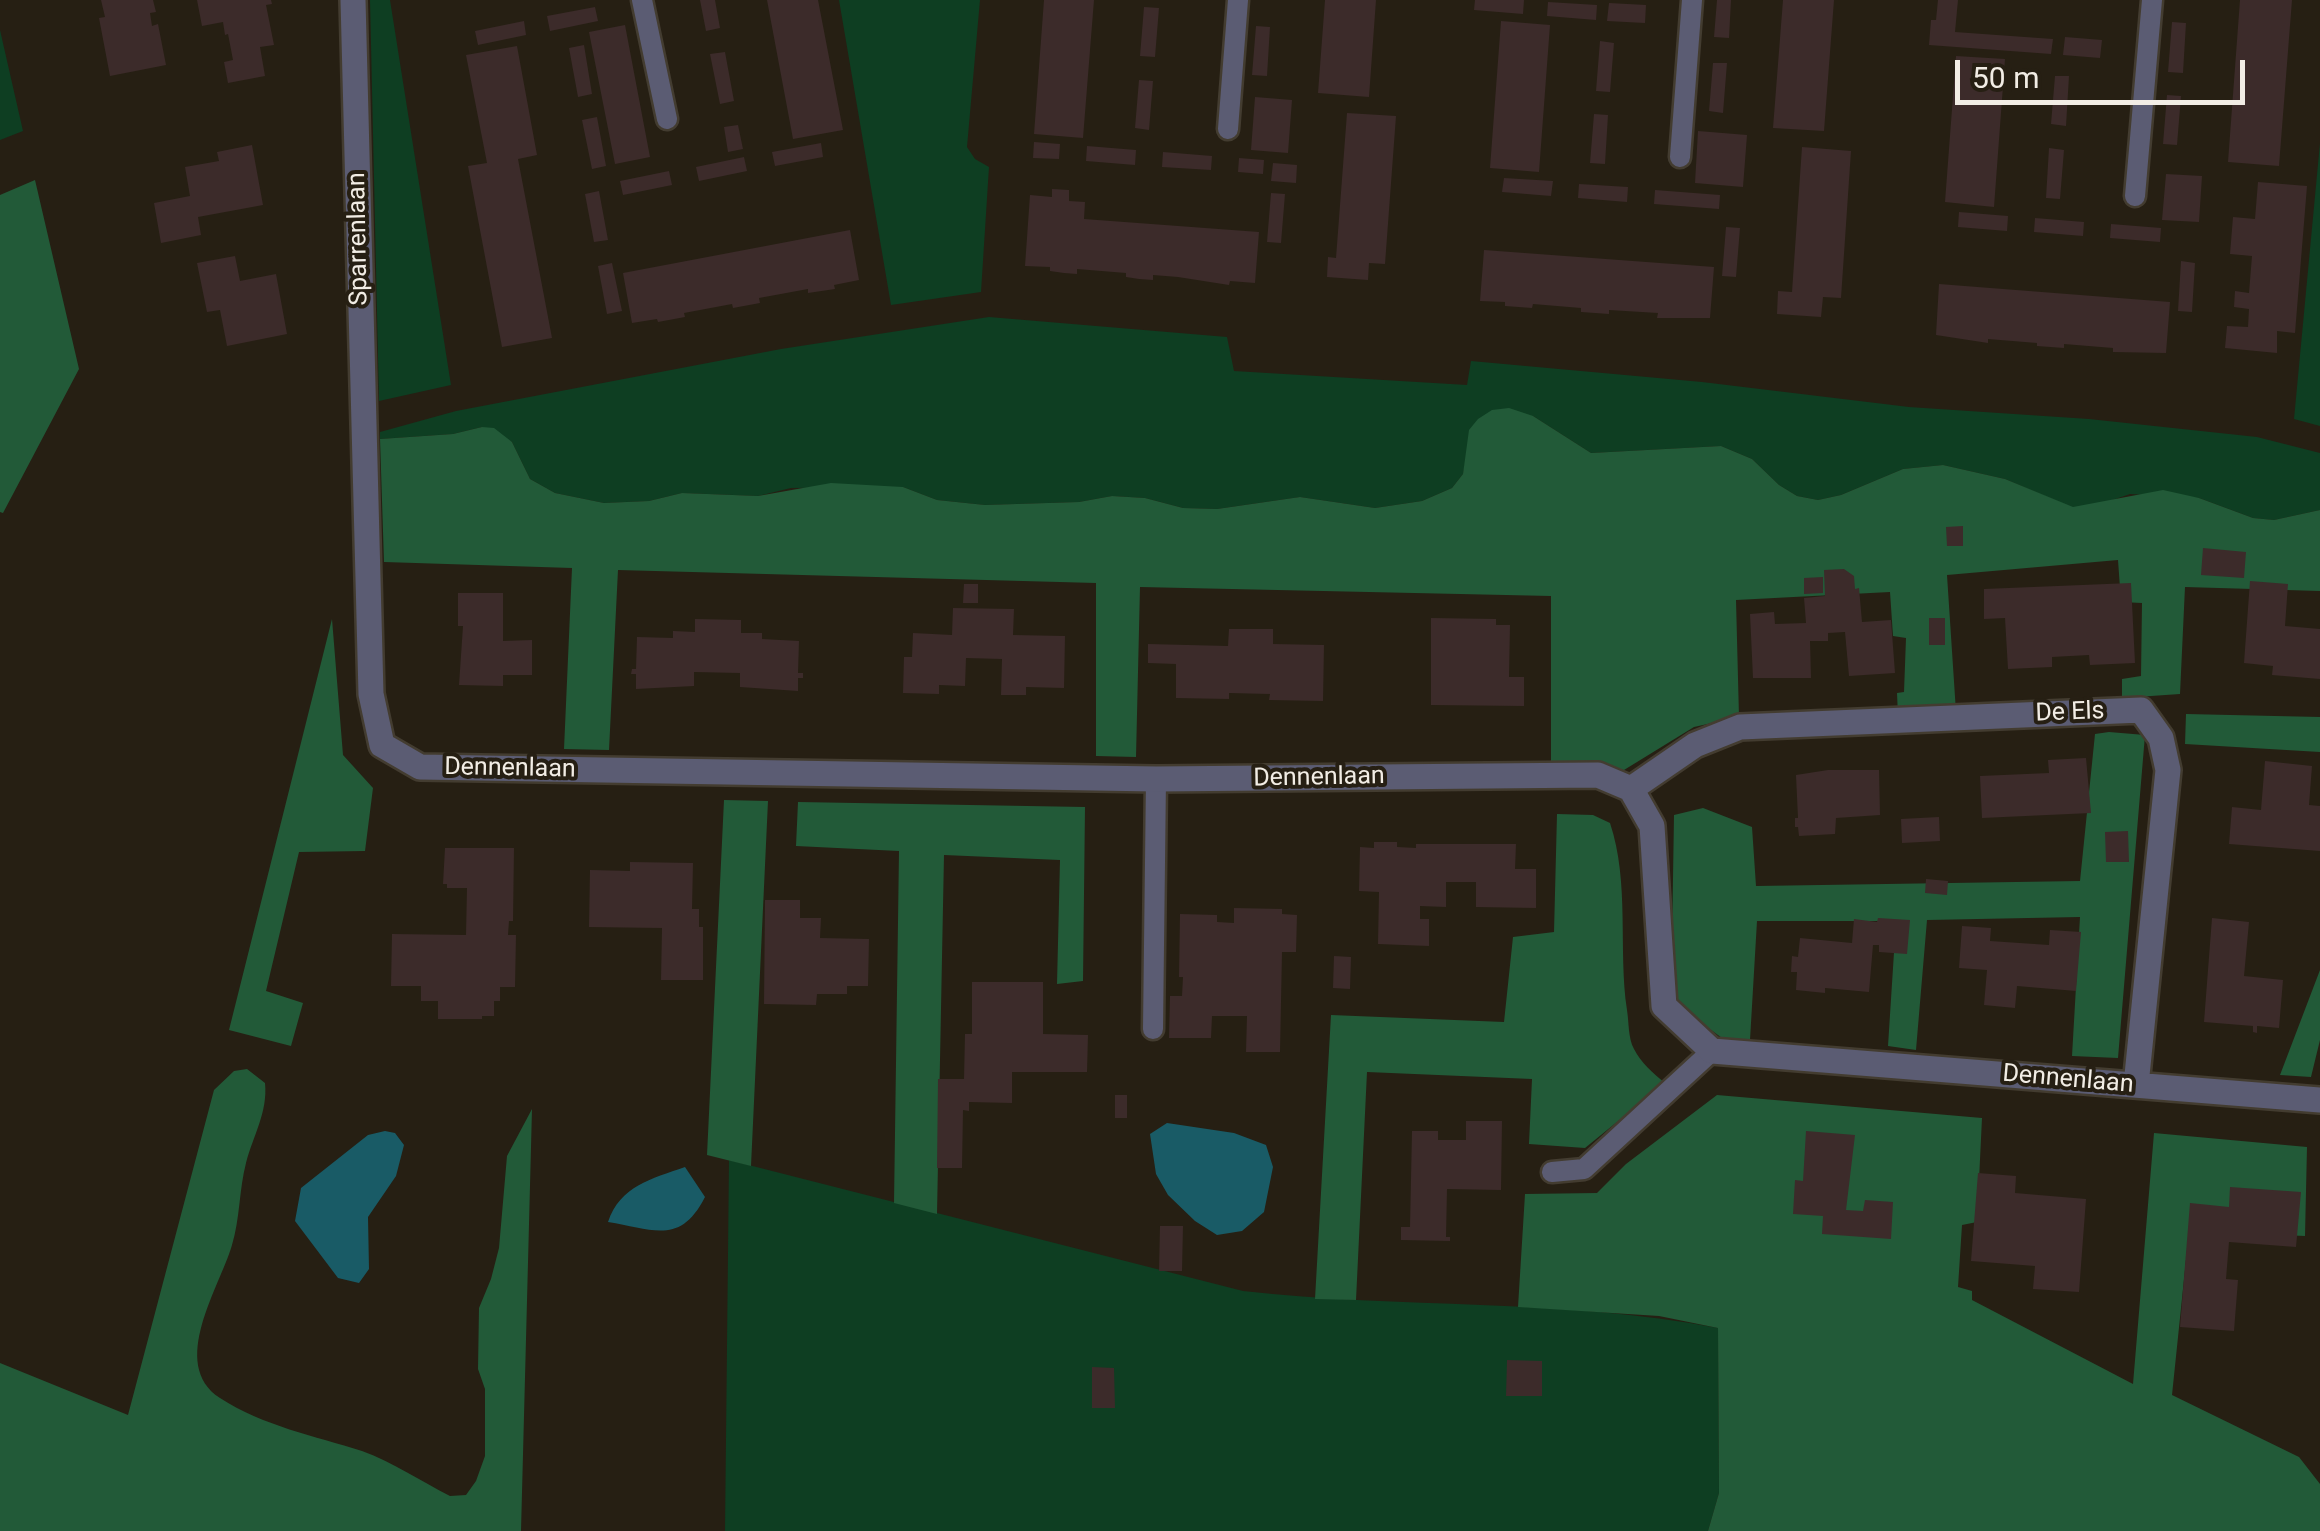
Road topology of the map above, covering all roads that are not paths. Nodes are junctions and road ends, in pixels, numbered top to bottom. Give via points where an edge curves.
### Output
1 (354, 0) edge
2 (642, 0) edge
3 (1238, 0) edge
4 (1692, 0) edge
5 (2152, 0) edge
6 (667, 119) dead end
7 (1228, 129) dead end
8 (1680, 157) dead end
9 (2135, 196) dead end
10 (366, 477) joint
11 (1156, 780) junction
12 (1631, 789) junction
13 (1153, 1029) dead end
14 (1712, 1051) junction
15 (2136, 1085) junction
16 (2320, 1100) edge
17 (1552, 1172) dead end

1 - 10 street, Sparrenlaan
2 - 6 lane
3 - 7 lane
4 - 8 lane
5 - 9 lane
10 - 11 street, Dennenlaan via 370,694 382,745 420,767
11 - 12 street, Dennenlaan via 1598,775
11 - 13 lane
12 - 14 street via 1652,826 1664,1006
12 - 15 street, De Els via 1696,745 1740,727 2141,710 2160,738 2168,770
14 - 15 street, Dennenlaan
14 - 17 lane via 1584,1169
15 - 16 street, Dennenlaan

